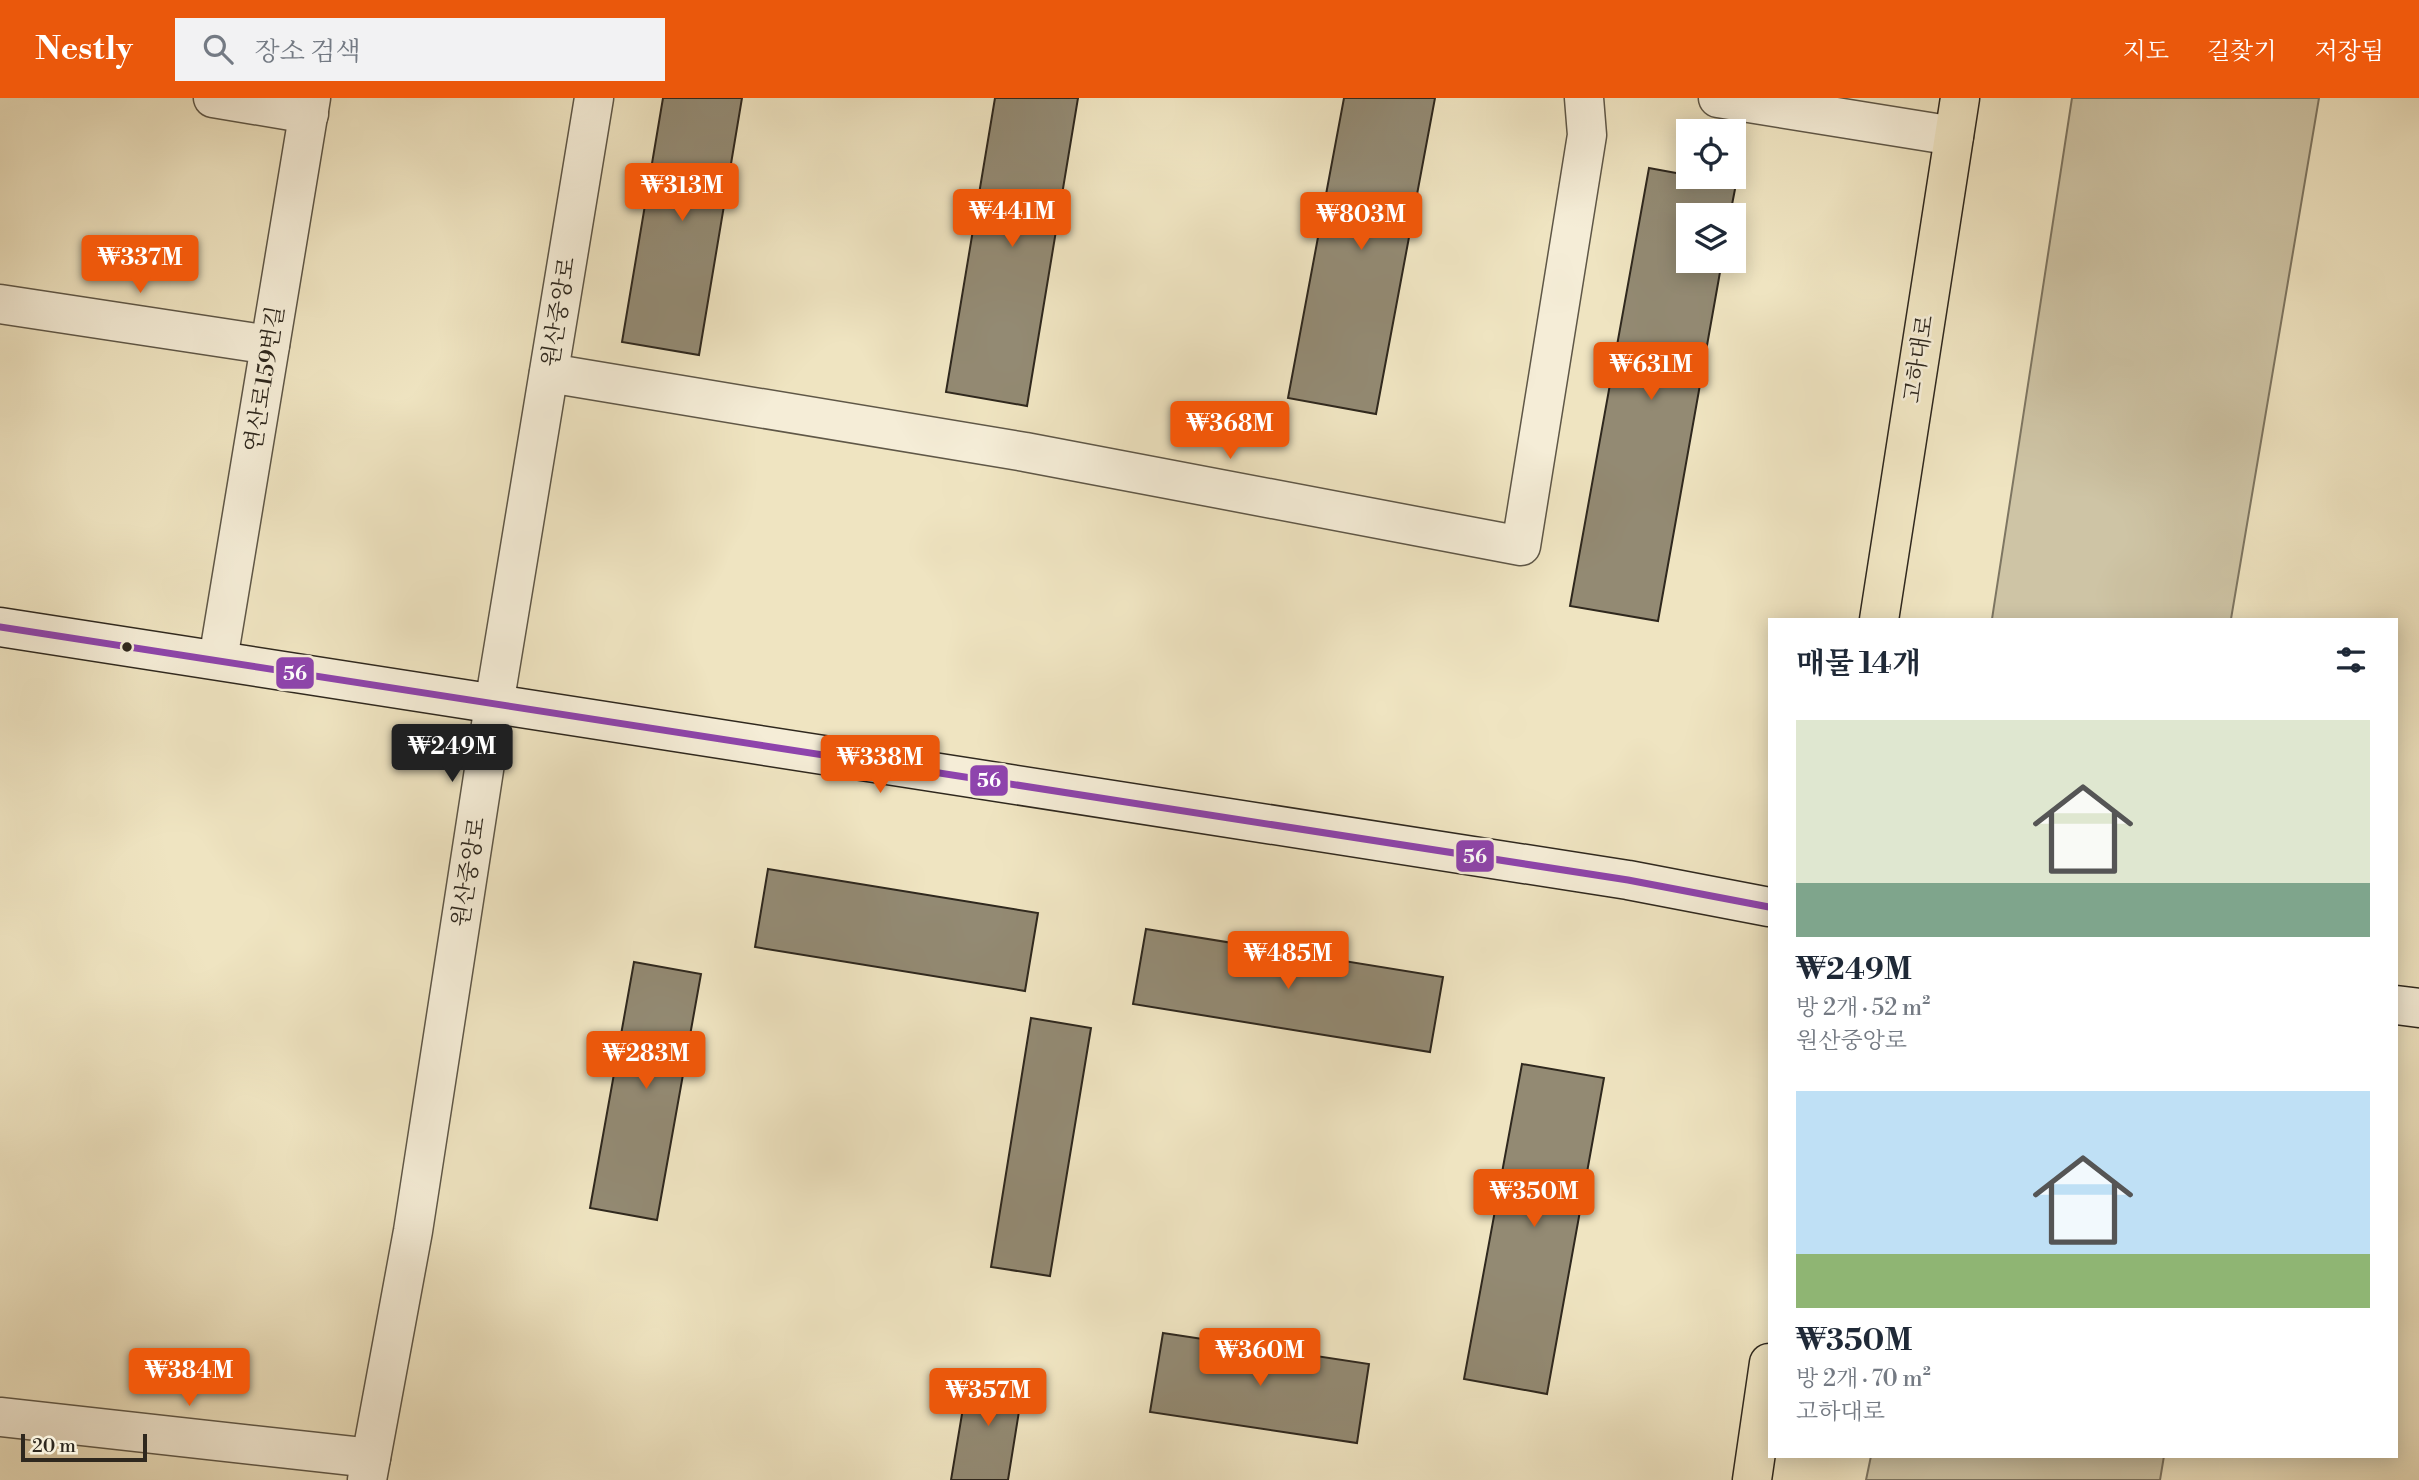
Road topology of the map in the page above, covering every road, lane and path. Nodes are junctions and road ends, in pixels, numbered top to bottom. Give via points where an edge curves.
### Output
1 (213, 98) edge
2 (594, 98) edge
3 (1584, 98) edge
4 (1718, 98) edge
5 (1960, 98) edge
6 (310, 106) edge
7 (1954, 136) junction
8 (0, 304) edge
9 (270, 345) junction
10 (549, 373) junction
11 (1879, 618) edge
12 (0, 627) edge
13 (218, 660) junction
14 (495, 705) junction
15 (1768, 906) edge
16 (2398, 1005) edge
17 (2419, 1008) edge
18 (1768, 1370) edge
19 (0, 1417) edge
20 (369, 1469) edge
21 (1752, 1480) edge

1 - 6 street
2 - 10 street, 원산중앙로
3 - 10 street via 1587,135 1521,546 1025,452
4 - 7 street
5 - 7 main road, 고하대로
6 - 9 street, 연산로159번길
7 - 11 main road, 고하대로
8 - 9 street
9 - 13 street, 연산로159번길
10 - 14 street, 원산중앙로
12 - 13 street
13 - 14 street
14 - 15 street
14 - 20 street, 원산중앙로 via 413,1231
16 - 17 street
18 - 21 main road
19 - 20 street

